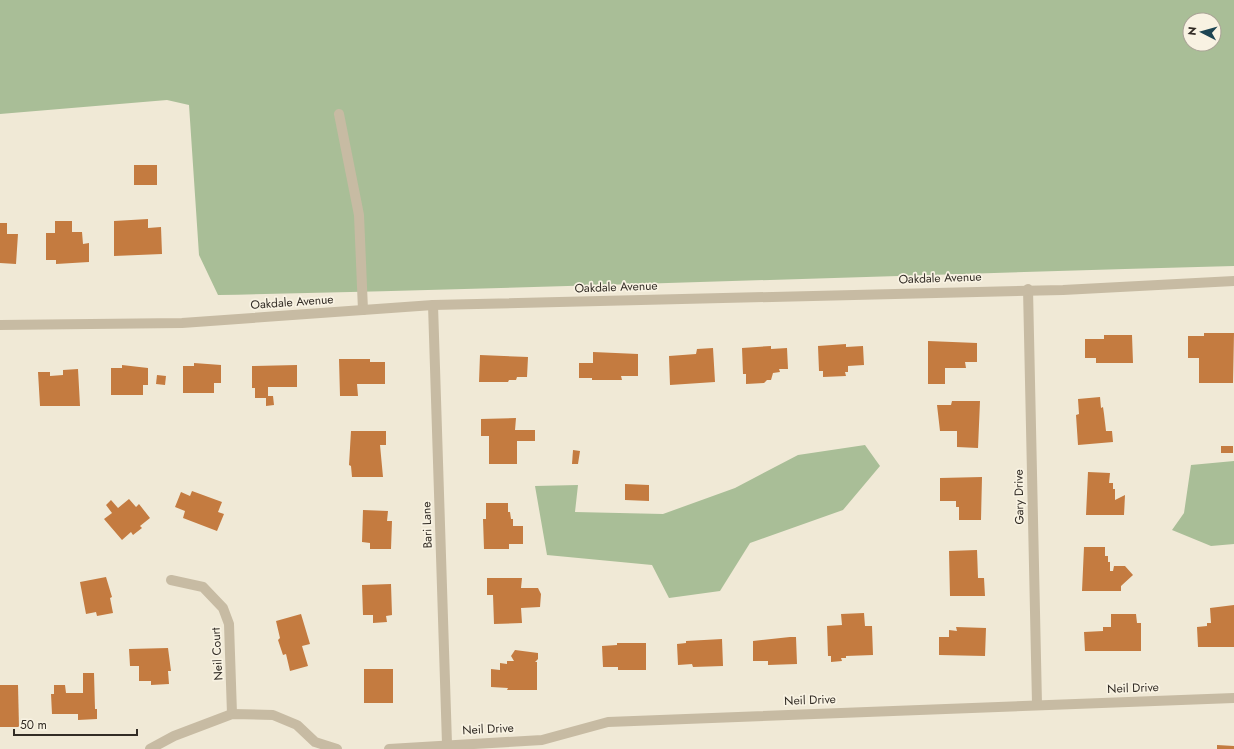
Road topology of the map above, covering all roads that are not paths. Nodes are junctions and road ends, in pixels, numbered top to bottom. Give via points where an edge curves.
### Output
1 (339, 114) dead end
2 (1234, 280) edge
3 (1028, 289) junction
4 (433, 305) junction
5 (363, 310) junction
6 (0, 325) edge
7 (171, 580) dead end
8 (1234, 698) edge
9 (1036, 704) junction
10 (232, 714) junction
11 (447, 744) junction
12 (150, 749) edge
13 (337, 749) edge
14 (389, 749) edge

1 - 5 street via 359,215
2 - 3 street, Oakdale Avenue via 1062,290
3 - 4 street, Oakdale Avenue
3 - 9 street, Gary Drive
4 - 5 street, Oakdale Avenue
4 - 11 street, Bari Lane
5 - 6 street, Oakdale Avenue via 182,323
7 - 10 street, Neil Court via 202,587 222,608 229,624
8 - 9 street, Neil Drive
9 - 11 street, Neil Drive via 608,722 542,740
10 - 12 street via 174,736
10 - 13 street via 273,715 297,725 315,742
11 - 14 street, Neil Drive

